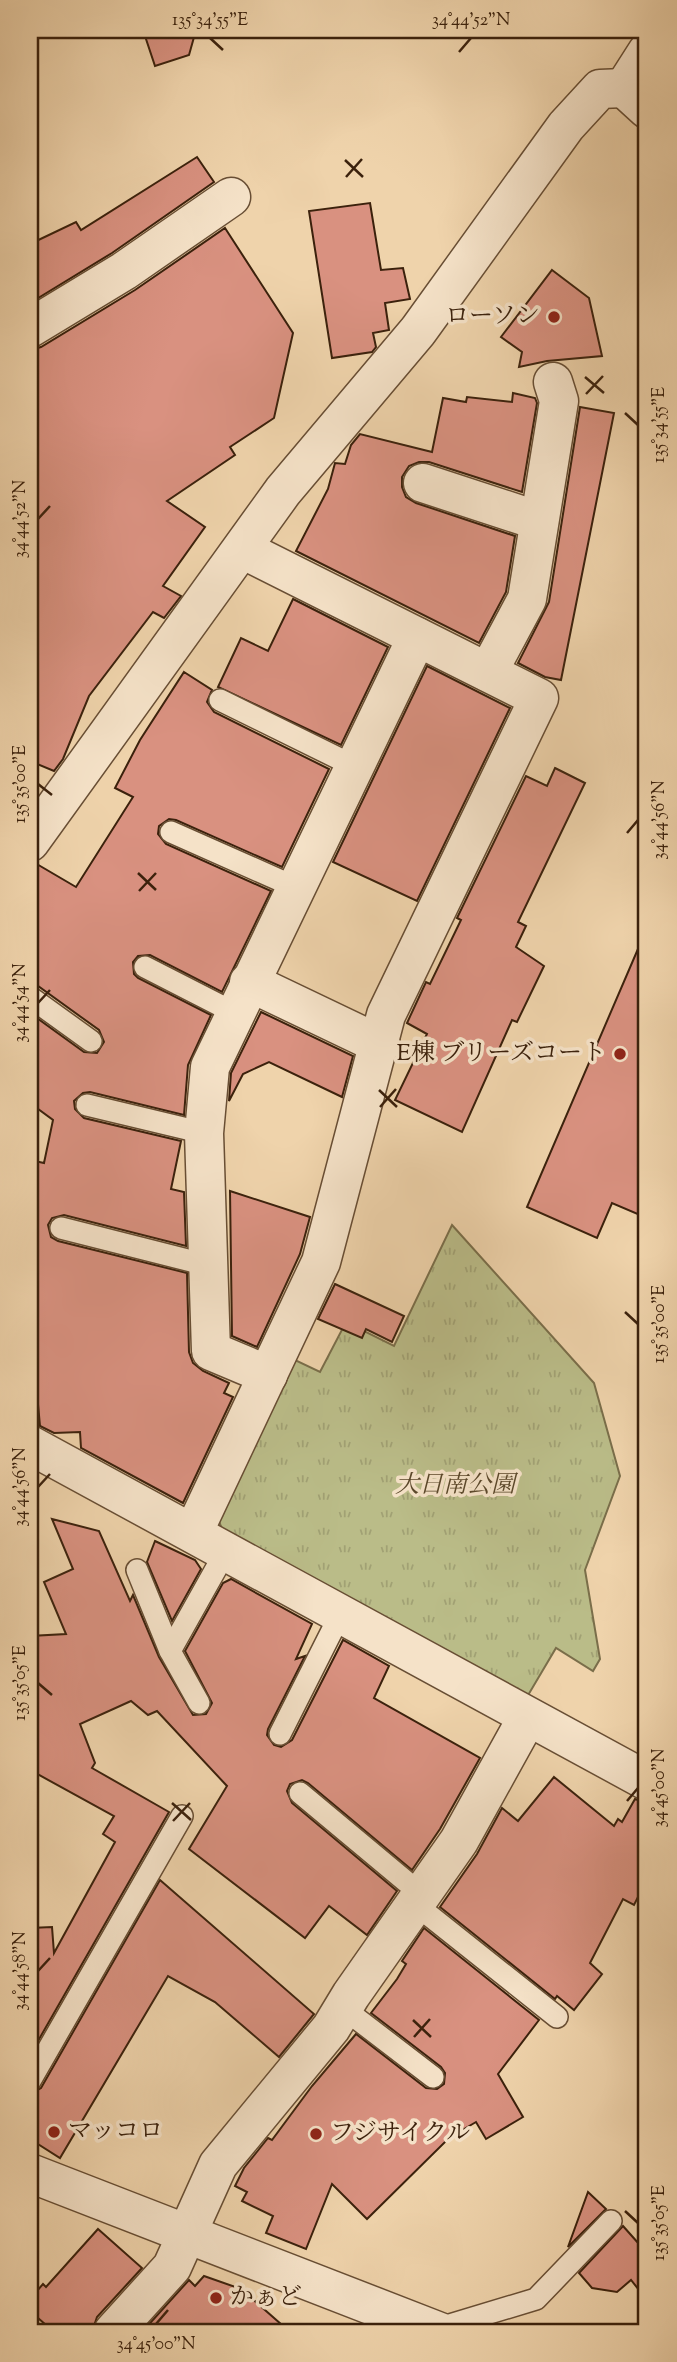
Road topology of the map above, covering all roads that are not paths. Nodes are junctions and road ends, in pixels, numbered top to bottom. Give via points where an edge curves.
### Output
1 (647, 52) edge
2 (636, 99) edge
3 (231, 197) dead end
4 (30, 328) edge
5 (553, 382) dead end
6 (423, 483) dead end
7 (539, 521) junction
8 (242, 549) junction
9 (417, 638) junction
10 (488, 673) junction
11 (220, 700) dead end
12 (354, 765) junction
13 (171, 832) dead end
14 (30, 842) edge
15 (295, 887) junction
16 (145, 967) dead end
17 (30, 997) edge
18 (242, 997) junction
19 (91, 1041) dead end
20 (381, 1045) junction
21 (87, 1105) dead end
22 (204, 1133) junction
23 (61, 1228) dead end
24 (207, 1265) junction
25 (268, 1375) junction
26 (30, 1445) edge
27 (193, 1533) junction
28 (226, 1551) junction
29 (137, 1570) dead end
30 (341, 1615) junction
31 (170, 1651) junction
32 (199, 1703) dead end
33 (527, 1718) junction
34 (280, 1734) dead end
35 (647, 1781) edge
36 (300, 1793) dead end
37 (182, 1816) dead end
38 (418, 1899) junction
39 (344, 2008) junction
40 (557, 2017) dead end
41 (433, 2077) dead end
42 (30, 2081) edge
43 (30, 2173) edge
44 (611, 2221) dead end
45 (187, 2234) junction
46 (414, 2328) edge
47 (113, 2332) edge

1 - 2 street
2 - 8 street via 600,89 566,126 418,331 283,491
3 - 4 street via 124,271
5 - 7 street via 559,401
6 - 7 street
7 - 10 street via 527,599
8 - 9 street
8 - 14 street
9 - 10 street
9 - 12 street
10 - 20 street via 539,698 386,1015
11 - 12 lane
12 - 15 street
13 - 15 lane
15 - 18 street
16 - 18 lane
17 - 19 lane
18 - 20 street
18 - 22 street via 210,1067
20 - 25 street via 321,1262
21 - 22 lane
22 - 24 street
23 - 24 lane
24 - 25 street via 211,1351
25 - 27 street
26 - 27 street
27 - 28 street
28 - 30 street
28 - 31 lane
29 - 31 lane
30 - 33 street
30 - 34 lane
31 - 32 lane
33 - 35 street
33 - 38 street via 459,1841
36 - 38 lane
37 - 42 lane
38 - 39 street
38 - 40 lane
39 - 41 lane
39 - 45 street via 218,2165
43 - 45 street
44 - 46 lane via 536,2300
45 - 46 street
45 - 47 street via 172,2267

